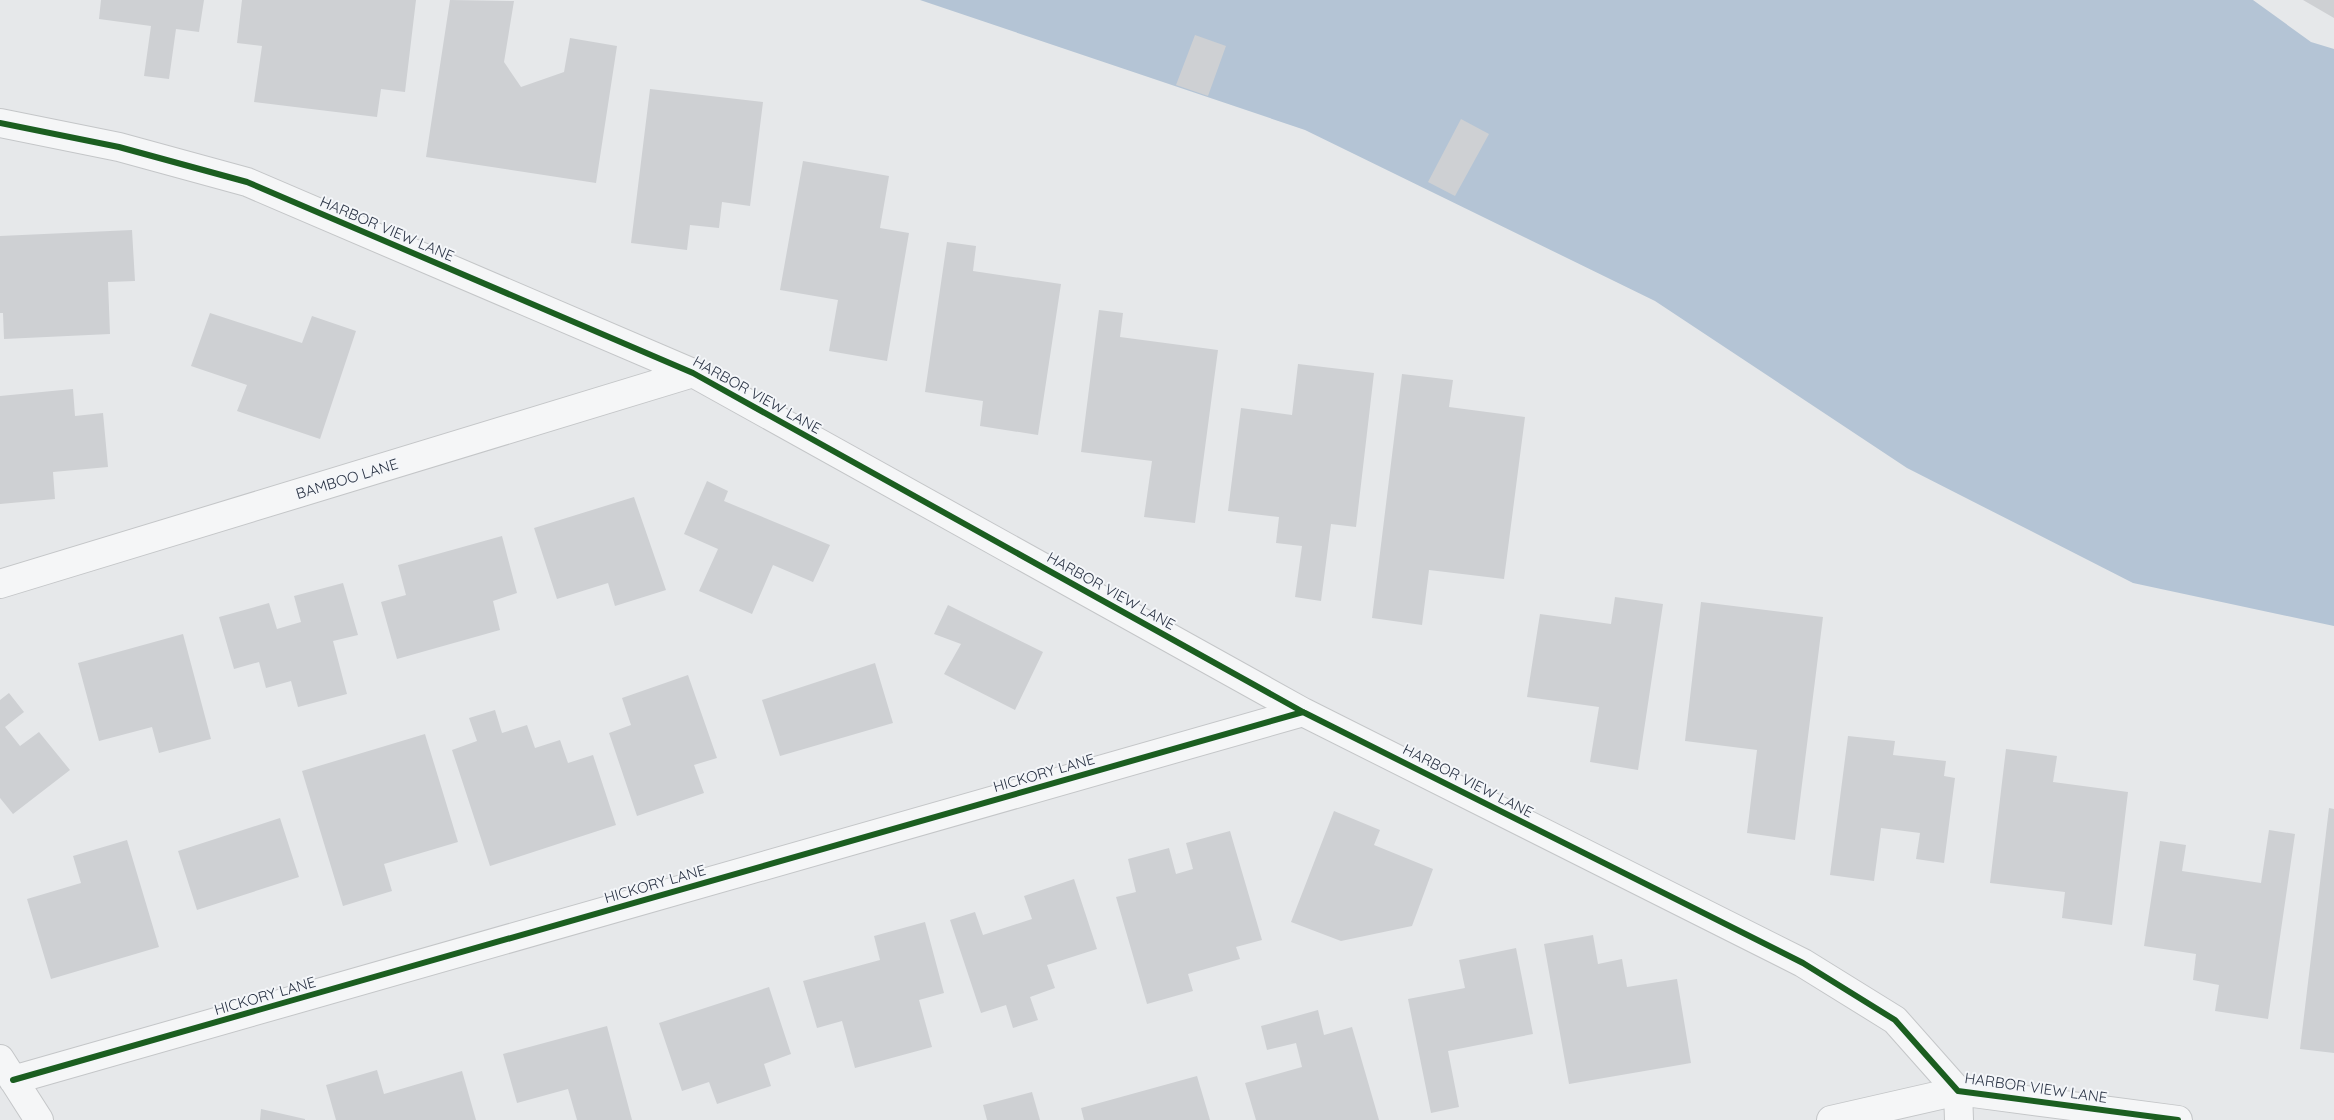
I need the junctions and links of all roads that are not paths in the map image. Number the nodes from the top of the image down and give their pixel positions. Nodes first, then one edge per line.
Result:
1 (0, 123) edge
2 (694, 373) junction
3 (0, 584) edge
4 (1303, 712) junction
5 (7, 1070) edge
6 (1958, 1092) junction
7 (39, 1120) edge
8 (1831, 1120) edge
9 (1959, 1120) edge
10 (2178, 1120) edge

1 - 2 street, HARBOR VIEW LANE
2 - 3 street, BAMBOO LANE
2 - 4 street, HARBOR VIEW LANE
4 - 5 street, HICKORY LANE
4 - 6 street, HARBOR VIEW LANE
5 - 7 street
6 - 8 street
6 - 9 street
6 - 10 street, HARBOR VIEW LANE

